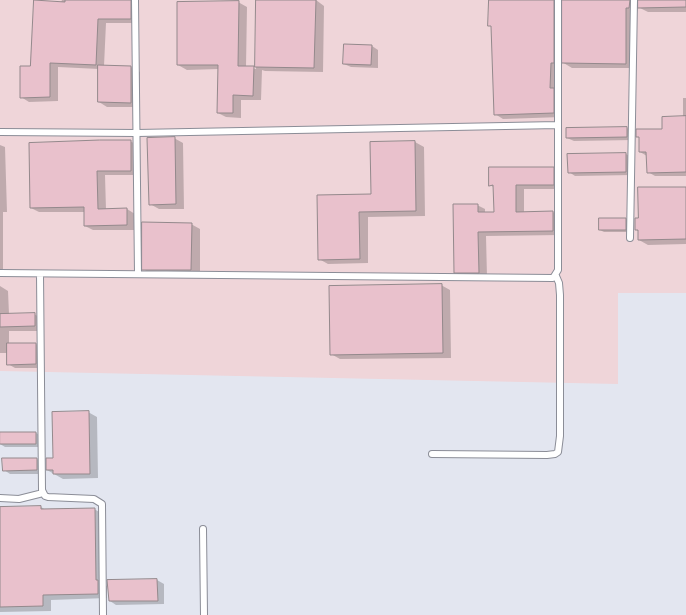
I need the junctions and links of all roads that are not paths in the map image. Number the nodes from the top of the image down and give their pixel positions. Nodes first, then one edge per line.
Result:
1 (135, 0) edge
2 (558, 0) edge
3 (634, 0) edge
4 (558, 125) junction
5 (0, 132) edge
6 (138, 133) junction
7 (630, 238) dead end
8 (0, 273) edge
9 (40, 274) junction
10 (138, 274) junction
11 (556, 276) junction
12 (432, 454) dead end
13 (43, 493) junction
14 (0, 498) edge
15 (203, 529) dead end
16 (103, 615) edge
17 (204, 615) edge

1 - 6 lane
2 - 4 lane
3 - 7 lane
4 - 6 lane
4 - 11 lane
5 - 6 lane
6 - 10 lane
8 - 9 lane
9 - 10 lane
9 - 13 lane
10 - 11 lane
11 - 12 lane
13 - 14 lane
13 - 16 lane
15 - 17 lane

